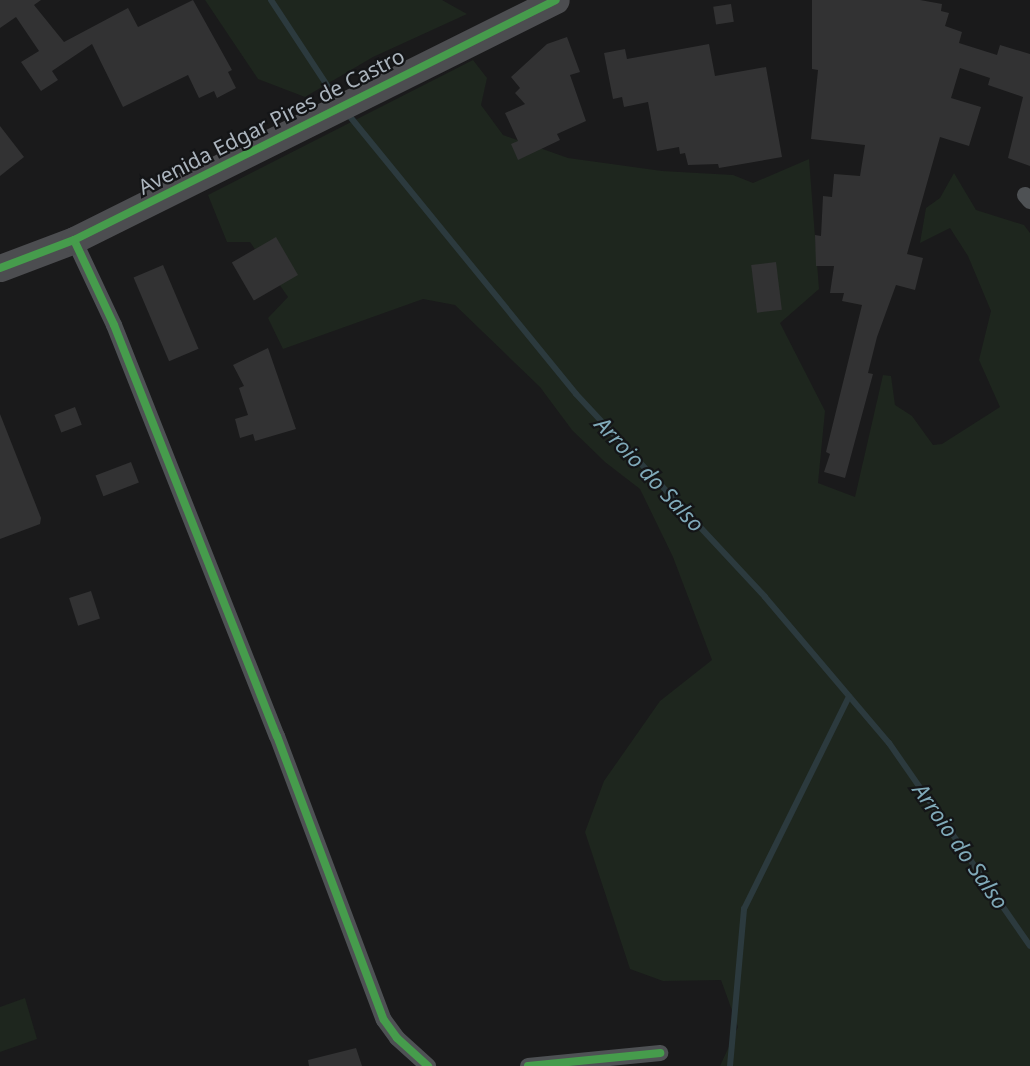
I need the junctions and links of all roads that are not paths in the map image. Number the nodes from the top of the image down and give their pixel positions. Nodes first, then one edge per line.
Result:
1 (556, 0) edge
2 (74, 240) junction
3 (0, 268) edge
4 (660, 1053) dead end
5 (428, 1066) edge
6 (528, 1066) edge

1 - 2 main road, Avenida Edgar Pires de Castro
2 - 3 main road, Avenida Edgar Pires de Castro
2 - 5 street
4 - 6 street

